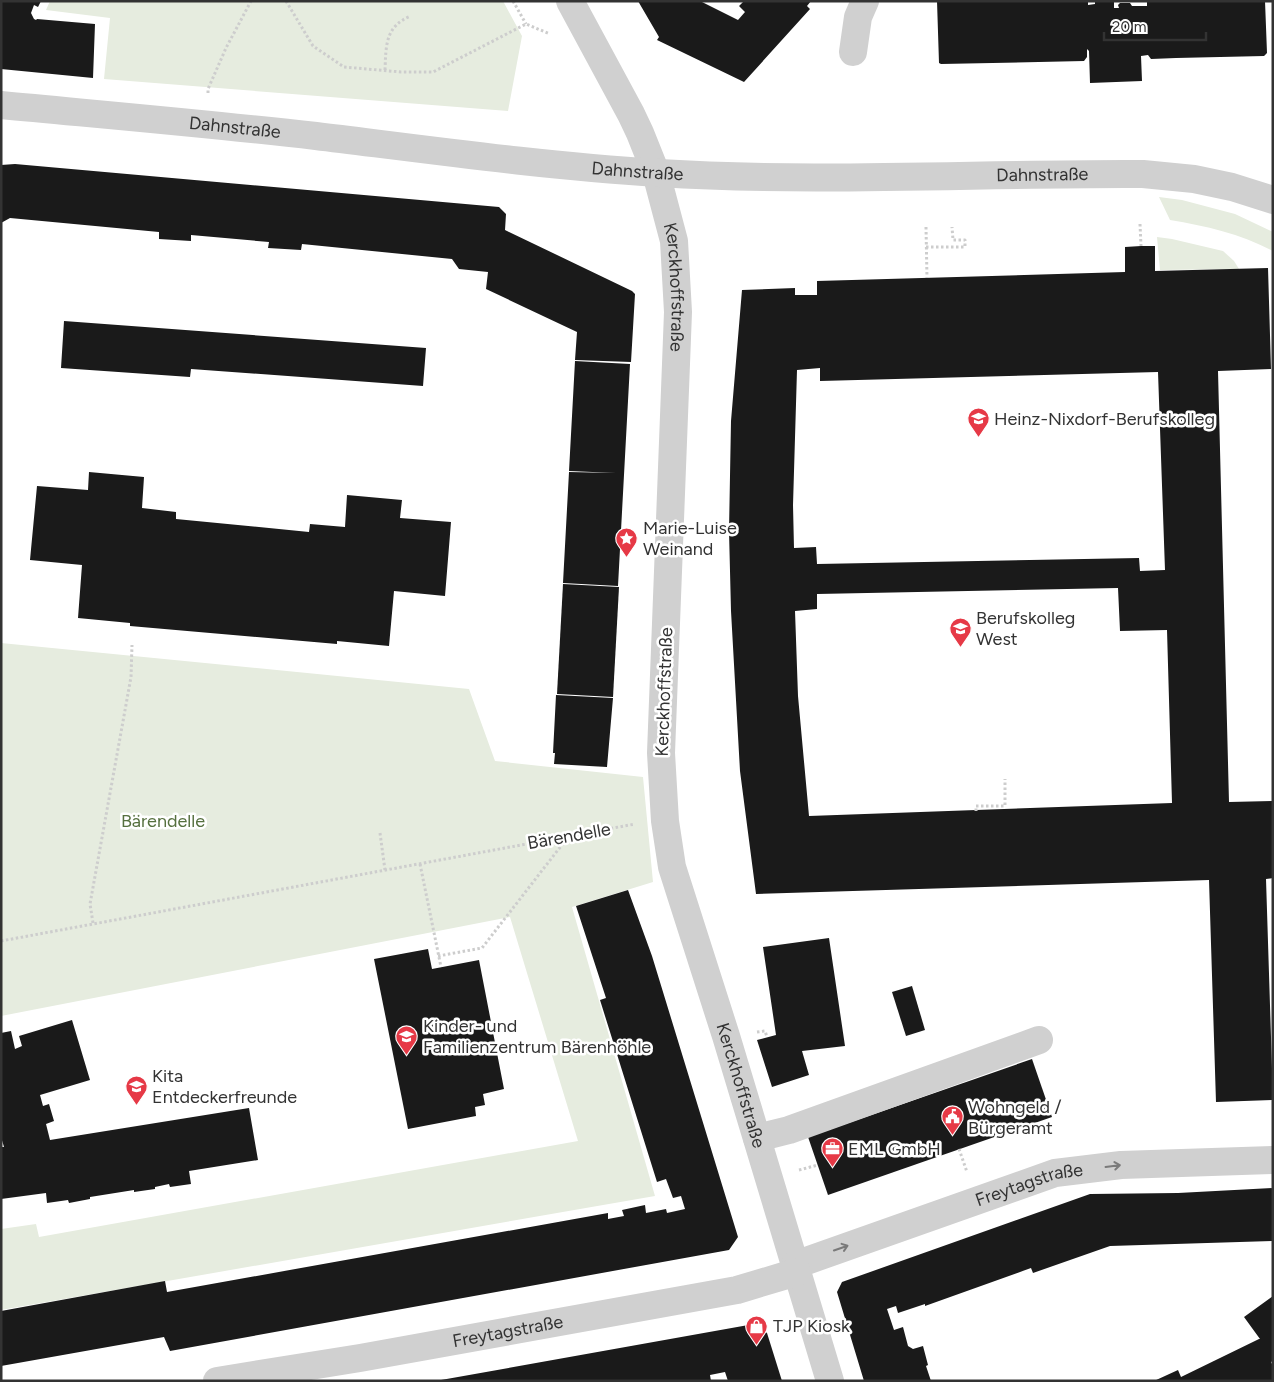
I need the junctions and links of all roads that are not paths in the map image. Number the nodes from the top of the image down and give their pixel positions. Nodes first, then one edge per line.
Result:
1 (570, 1) edge
2 (865, 1) edge
3 (853, 52) dead end
4 (1, 106) edge
5 (656, 173) junction
6 (1273, 200) edge
7 (1038, 1040) dead end
8 (756, 1138) junction
9 (1273, 1160) edge
10 (796, 1268) junction
11 (217, 1381) edge
12 (830, 1381) edge

1 - 5 street, Kerckhoffstraße
2 - 3 street
4 - 5 street, Dahnstraße
5 - 6 street, Dahnstraße
5 - 8 street, Kerckhoffstraße
7 - 8 street
8 - 10 street, Kerckhoffstraße
10 -> 9 street, Freytagstraße
10 - 11 street, Freytagstraße
10 - 12 street, Kerckhoffstraße

